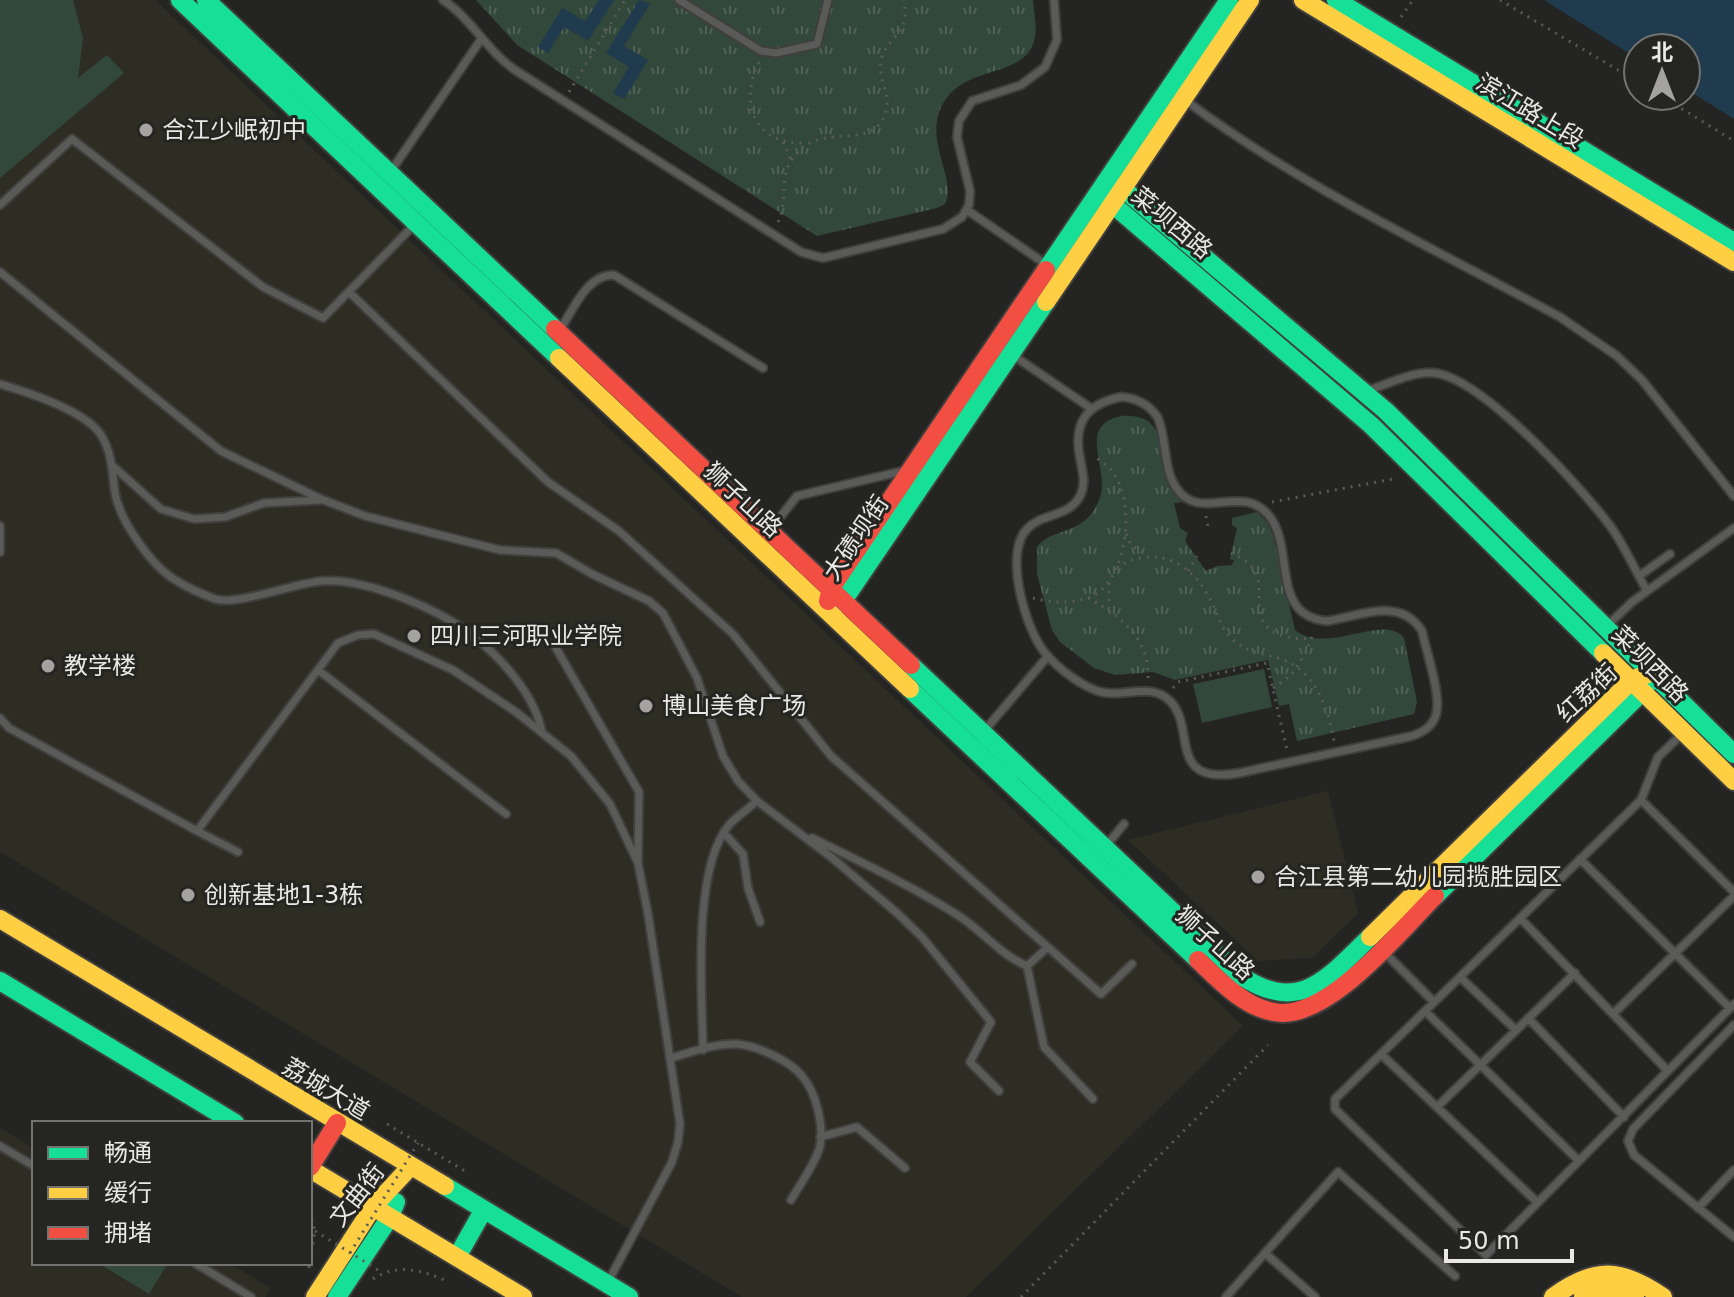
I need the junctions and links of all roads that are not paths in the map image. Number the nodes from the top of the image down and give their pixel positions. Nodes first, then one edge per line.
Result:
1 (180, 0) edge
2 (206, 0) edge
3 (443, 0) edge
4 (679, 0) edge
5 (828, 0) edge
6 (1054, 0) edge
7 (1229, 0) edge
8 (1250, 0) edge
9 (1303, 0) edge
10 (1336, 0) edge
11 (482, 38) junction
12 (1182, 98) junction
13 (390, 173) junction
14 (1112, 191) junction
15 (0, 205) edge
16 (967, 210) junction
17 (422, 216) junction
18 (1734, 242) edge
19 (1734, 262) edge
20 (1049, 266) junction
21 (0, 272) edge
22 (349, 292) junction
23 (554, 341) junction
24 (1003, 348) junction
25 (763, 368) dead end
26 (0, 384) edge
27 (1363, 391) junction
28 (1092, 409) junction
29 (114, 467) junction
30 (912, 468) junction
31 (1734, 496) edge
32 (321, 499) junction
33 (0, 526) edge
34 (1734, 528) edge
35 (769, 531) junction
36 (0, 552) edge
37 (1670, 554) dead end
38 (1639, 576) junction
39 (1647, 591) junction
40 (834, 600) junction
41 (1606, 626) junction
42 (1593, 640) junction
43 (556, 648) dead end
44 (1048, 656) junction
45 (318, 670) junction
46 (1654, 672) junction
47 (1638, 685) junction
48 (0, 718) edge
49 (1685, 731) junction
50 (542, 733) junction
51 (977, 740) junction
52 (1734, 754) edge
53 (1734, 781) edge
54 (1641, 800) junction
55 (757, 801) junction
56 (506, 814) dead end
57 (1124, 824) dead end
58 (796, 830) junction
59 (197, 831) junction
60 (724, 833) junction
61 (1105, 847) junction
62 (238, 852) dead end
63 (1580, 859) junction
64 (638, 863) junction
65 (1734, 894) edge
66 (1520, 918) junction
67 (0, 919) edge
68 (760, 922) dead end
69 (1375, 944) junction
70 (1047, 948) junction
71 (1676, 953) junction
72 (1132, 964) dead end
73 (1027, 966) junction
74 (1575, 973) junction
75 (1460, 977) junction
76 (0, 981) edge
77 (1434, 1002) junction
78 (1286, 1004) junction
79 (1732, 1006) edge
80 (1425, 1011) junction
81 (1614, 1013) junction
82 (1528, 1018) junction
83 (1734, 1025) edge
84 (1516, 1030) junction
85 (703, 1050) junction
86 (1381, 1054) junction
87 (671, 1058) junction
88 (1480, 1065) junction
89 (1667, 1070) junction
90 (999, 1091) dead end
91 (1093, 1099) dead end
92 (1437, 1107) junction
93 (1624, 1117) junction
94 (232, 1121) edge
95 (337, 1123) junction
96 (820, 1137) junction
97 (0, 1146) edge
98 (1579, 1161) junction
99 (32, 1165) edge
100 (312, 1165) edge
101 (410, 1167) junction
102 (905, 1168) dead end
103 (312, 1169) edge
104 (1734, 1170) edge
105 (791, 1200) dead end
106 (1537, 1202) junction
107 (373, 1207) junction
108 (1698, 1208) junction
109 (483, 1211) junction
110 (390, 1217) junction
111 (1734, 1237) edge
112 (1265, 1253) junction
113 (457, 1257) junction
114 (198, 1265) edge
115 (1455, 1276) dead end
116 (606, 1284) junction
117 (251, 1297) edge
118 (315, 1297) edge
119 (337, 1297) edge
120 (523, 1297) edge
121 (629, 1297) edge
122 (1226, 1297) edge
123 (1315, 1297) edge
124 (1553, 1297) edge
125 (1583, 1297) edge
126 (1635, 1297) edge
127 (1663, 1297) edge

1 - 17 street, 狮子山路
2 - 13 street, 狮子山路
3 - 11 lane
4 - 5 lane
6 - 16 lane
7 - 14 street, 大碛坝街
8 - 12 street, 大碛坝街
9 - 19 street, 滨江路上段
10 - 18 street, 滨江路上段
11 - 13 lane
11 - 16 lane
12 - 14 street, 大碛坝街
12 - 31 lane
13 - 17 street, 狮子山路
14 - 20 street, 大碛坝街
14 - 24 street, 大碛坝街
14 - 27 street, 菜坝西路
14 - 42 street, 菜坝西路
15 - 22 lane
16 - 20 lane
17 - 22 lane
17 - 23 street, 狮子山路
20 - 24 street, 大碛坝街
21 - 32 lane
22 - 70 lane
23 - 25 lane
23 - 35 street, 狮子山路
23 - 40 street, 狮子山路
24 - 28 lane
24 - 30 street, 大碛坝街
24 - 40 street, 大碛坝街
26 - 29 lane
27 - 38 lane
27 - 41 street, 菜坝西路
28 - 44 lane
28 - 44 lane
29 - 32 lane
29 - 50 lane
30 - 35 lane
30 - 40 street, 大碛坝街
32 - 55 lane
33 - 36 lane
34 - 39 lane
35 - 40 street, 狮子山路
37 - 38 lane
38 - 39 lane
39 - 41 lane
40 - 51 street, 狮子山路
41 - 42 lane
41 - 46 street, 菜坝西路
42 - 47 street, 菜坝西路
43 - 64 lane
44 - 51 lane
45 - 50 lane
45 - 56 lane
45 - 59 lane
46 - 47 street, 红荔街
46 - 52 street, 菜坝西路
47 - 49 street, 菜坝西路
47 - 69 street, 红荔街
48 - 59 lane
49 - 53 street, 菜坝西路
49 - 54 lane
50 - 64 lane
51 - 61 street, 狮子山路
51 - 78 street, 狮子山路
54 - 63 lane
54 - 65 lane
55 - 58 lane
55 - 60 lane
57 - 61 lane
58 - 73 lane
58 - 90 lane
59 - 62 lane
60 - 68 lane
60 - 85 lane
61 - 78 street, 狮子山路
63 - 66 lane
63 - 71 lane
64 - 87 lane
65 - 71 lane
66 - 74 lane
66 - 75 lane
67 - 95 street, 荔城大道
69 - 77 lane
69 - 78 street, 红荔街
70 - 72 lane
70 - 73 lane
71 - 79 lane
71 - 81 lane
73 - 91 lane
74 - 81 lane
74 - 82 lane
75 - 77 lane
75 - 84 lane
76 - 94 street
77 - 80 lane
79 - 89 lane
80 - 86 lane
80 - 88 lane
81 - 89 lane
82 - 84 lane
82 - 93 lane
83 - 108 lane
84 - 88 lane
85 - 87 lane
85 - 96 lane
86 - 92 lane
86 - 106 lane
87 - 116 lane
88 - 92 lane
88 - 98 lane
89 - 93 lane
92 - 106 lane
93 - 98 lane
95 - 100 street
95 - 101 street, 荔城大道
96 - 102 lane
96 - 105 lane
97 - 99 lane
98 - 106 lane
101 - 107 street, 文曲街
101 - 109 street, 荔城大道
101 - 110 street, 文曲街
103 - 107 street
104 - 108 lane
107 - 110 street
107 - 118 street, 文曲街
108 - 111 lane
109 - 113 street
109 - 116 street, 荔城大道
110 - 113 street
110 - 119 street, 文曲街
112 - 115 lane
112 - 122 lane
112 - 123 lane
113 - 120 street
114 - 117 lane
116 - 121 street, 荔城大道
124 - 127 street
125 - 126 street

